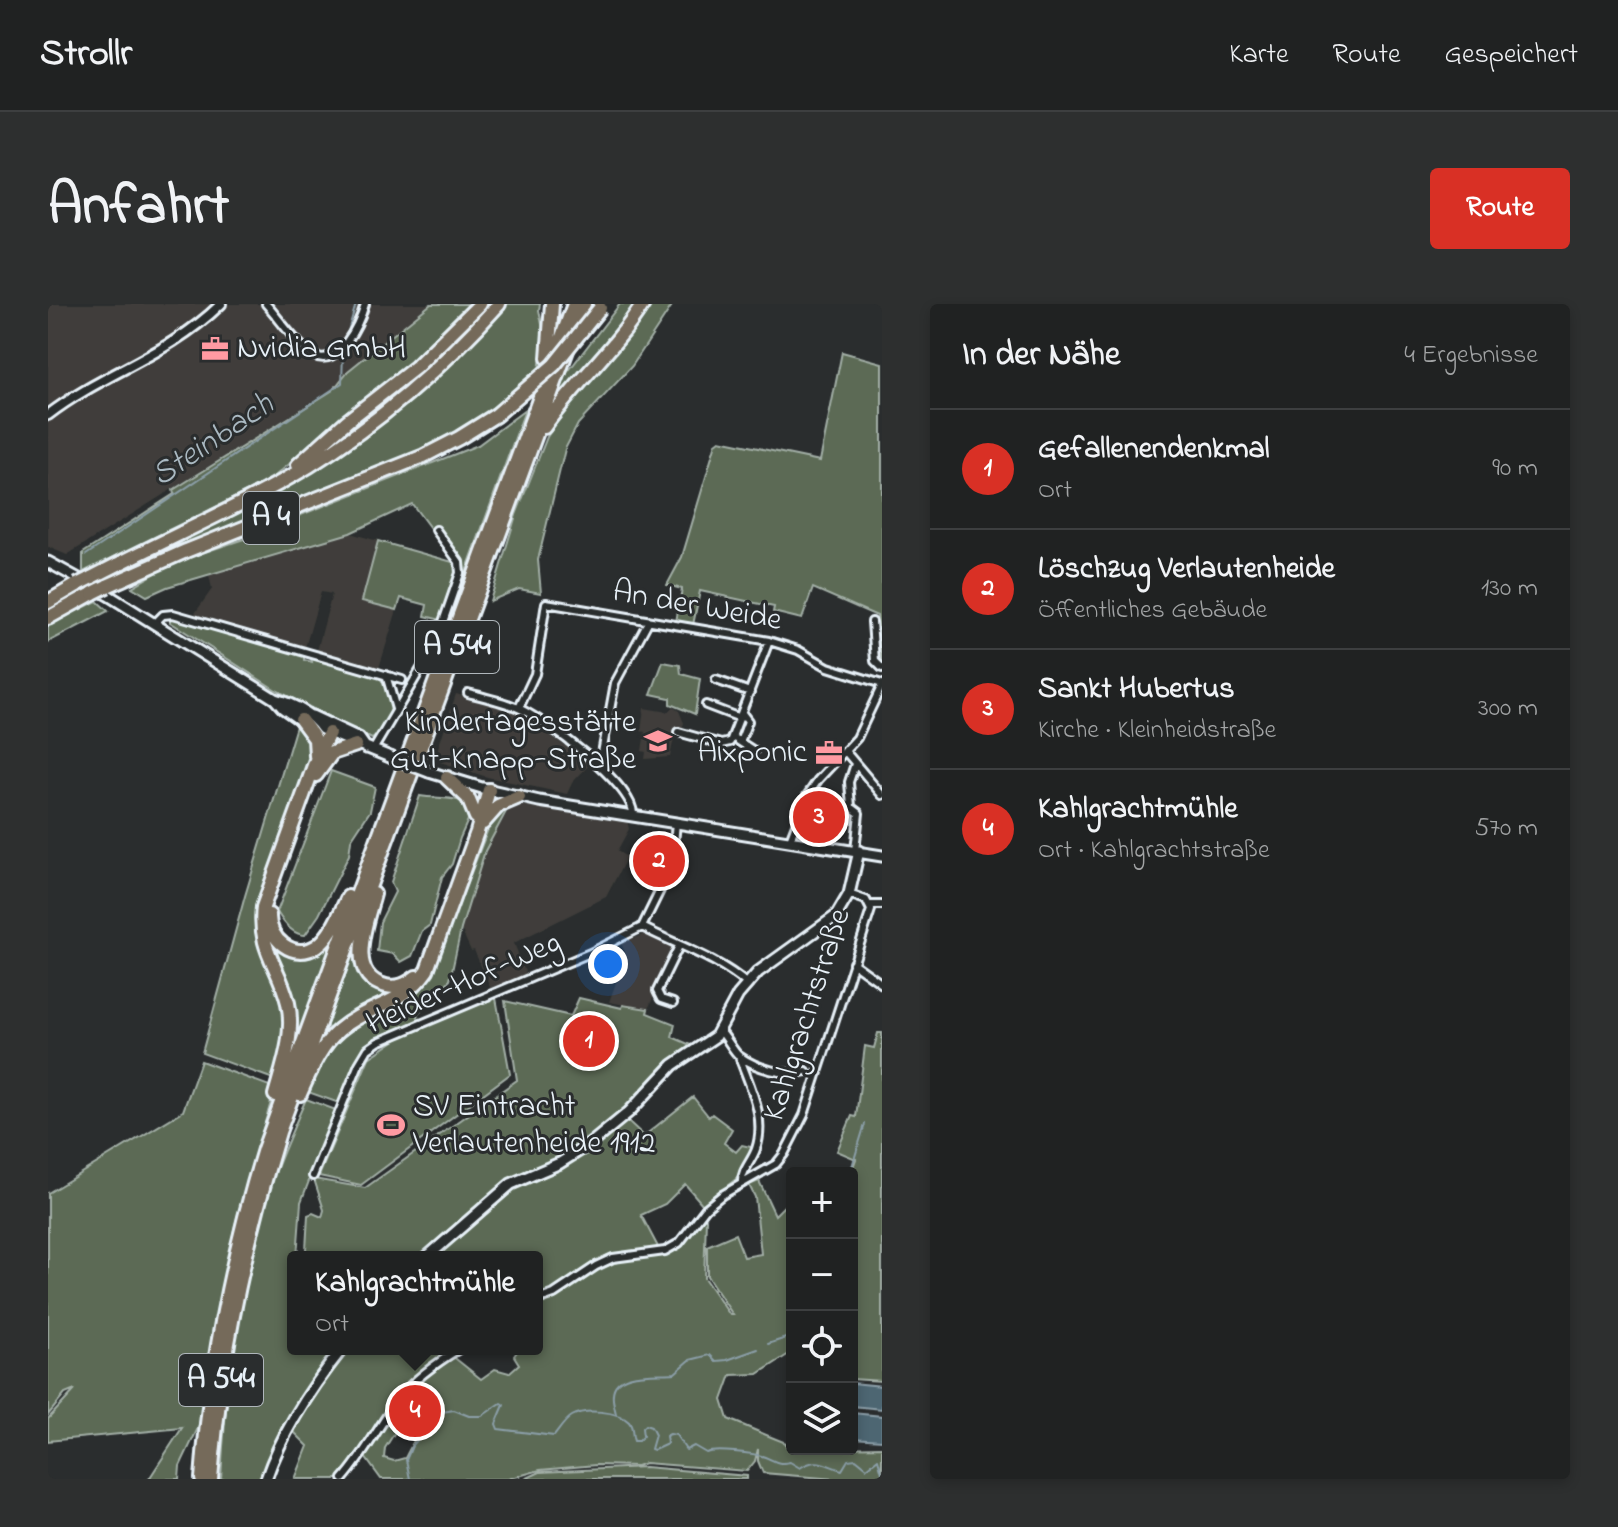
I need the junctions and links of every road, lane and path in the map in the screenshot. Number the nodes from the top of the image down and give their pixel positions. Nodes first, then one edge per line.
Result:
1 (221, 304) edge
2 (266, 304) edge
3 (365, 304) edge
4 (480, 304) edge
5 (499, 304) edge
6 (552, 304) edge
7 (574, 304) edge
8 (584, 304) edge
9 (643, 304) edge
10 (601, 306) edge
11 (544, 385) junction
12 (48, 415) edge
13 (533, 443) junction
14 (271, 487) junction
15 (436, 530) dead end
16 (48, 562) edge
17 (48, 602) edge
18 (48, 618) edge
19 (648, 622) junction
20 (872, 622) dead end
21 (154, 624) junction
22 (769, 641) junction
23 (882, 668) edge
24 (386, 675) junction
25 (402, 680) dead end
26 (716, 680) dead end
27 (882, 684) edge
28 (750, 692) junction
29 (468, 693) dead end
30 (706, 705) dead end
31 (519, 708) junction
32 (396, 709) junction
33 (741, 716) junction
34 (305, 718) junction
35 (328, 732) junction
36 (678, 732) dead end
37 (736, 740) junction
38 (365, 748) junction
39 (754, 751) dead end
40 (845, 751) junction
41 (316, 760) junction
42 (600, 764) junction
43 (855, 764) junction
44 (316, 775) junction
45 (447, 778) junction
46 (486, 789) junction
47 (882, 795) edge
48 (519, 797) junction
49 (633, 815) junction
50 (476, 817) junction
51 (676, 822) junction
52 (477, 832) junction
53 (790, 840) junction
54 (857, 851) junction
55 (381, 852) junction
56 (882, 856) edge
57 (365, 872) junction
58 (849, 894) junction
59 (870, 905) junction
60 (882, 905) edge
61 (642, 927) junction
62 (679, 946) junction
63 (853, 963) junction
64 (747, 984) junction
65 (882, 984) edge
66 (673, 1003) dead end
67 (720, 1031) junction
68 (739, 1056) junction
69 (806, 1071) dead end
70 (279, 1132) junction
71 (264, 1149) junction
72 (313, 1176) dead end
73 (742, 1183) junction
74 (434, 1251) edge
75 (543, 1298) edge
76 (338, 1355) edge
77 (449, 1355) edge
78 (202, 1479) edge
79 (211, 1479) edge
80 (266, 1479) edge
81 (343, 1479) edge

1 - 12 street
2 - 3 street
4 - 14 highway
5 - 14 highway, A 4
6 - 11 highway
7 - 11 highway, A 544
8 - 13 highway, A 544
9 - 13 highway
10 - 18 highway, A 4, bridge
11 - 57 highway, A 544
13 - 55 highway, A 544
14 - 17 highway, A 4, bridge
15 - 32 street
16 - 21 main road
19 - 22 street, An der Weide
19 - 31 street, An der Weide
19 - 42 street
20 - 23 street
21 - 24 street
21 - 34 main road
22 - 27 street, An der Weide
22 - 28 street
24 - 25 street
24 - 32 street
26 - 28 street
27 - 40 street
28 - 33 street
29 - 31 street
30 - 33 street
31 - 42 street
32 - 38 street
33 - 37 street
34 - 35 main road
34 - 38 main road
34 - 41 highway
35 - 38 main road
35 - 41 highway
35 - 44 highway
36 - 37 street
37 - 39 street
38 - 44 highway
38 - 45 main road, bridge
40 - 43 street
40 - 53 street
41 - 71 highway
42 - 49 street
43 - 47 street
43 - 54 street
44 - 57 highway
45 - 46 main road
45 - 50 highway
46 - 48 main road
46 - 50 highway
46 - 52 highway
48 - 49 main road
48 - 52 highway
49 - 51 main road
50 - 55 highway
51 - 53 main road
51 - 61 street
52 - 70 highway
53 - 54 main road
54 - 56 main road
54 - 58 main road
55 - 70 highway, A 544
57 - 71 highway, A 544
58 - 59 street, Kahlgrachtstraße
58 - 64 main road
59 - 60 street
59 - 63 street, Kahlgrachtstraße
61 - 62 street
61 - 72 street, Heider-Hof-Weg
62 - 64 street
62 - 66 street
63 - 65 street
63 - 73 street, Kahlgrachtstraße
64 - 67 main road
67 - 68 street
67 - 74 main road
68 - 69 street
68 - 73 street
70 - 79 highway, A 544
71 - 78 highway, A 544
73 - 75 street, Kahlgrachtstraße
76 - 80 main road
77 - 81 street

